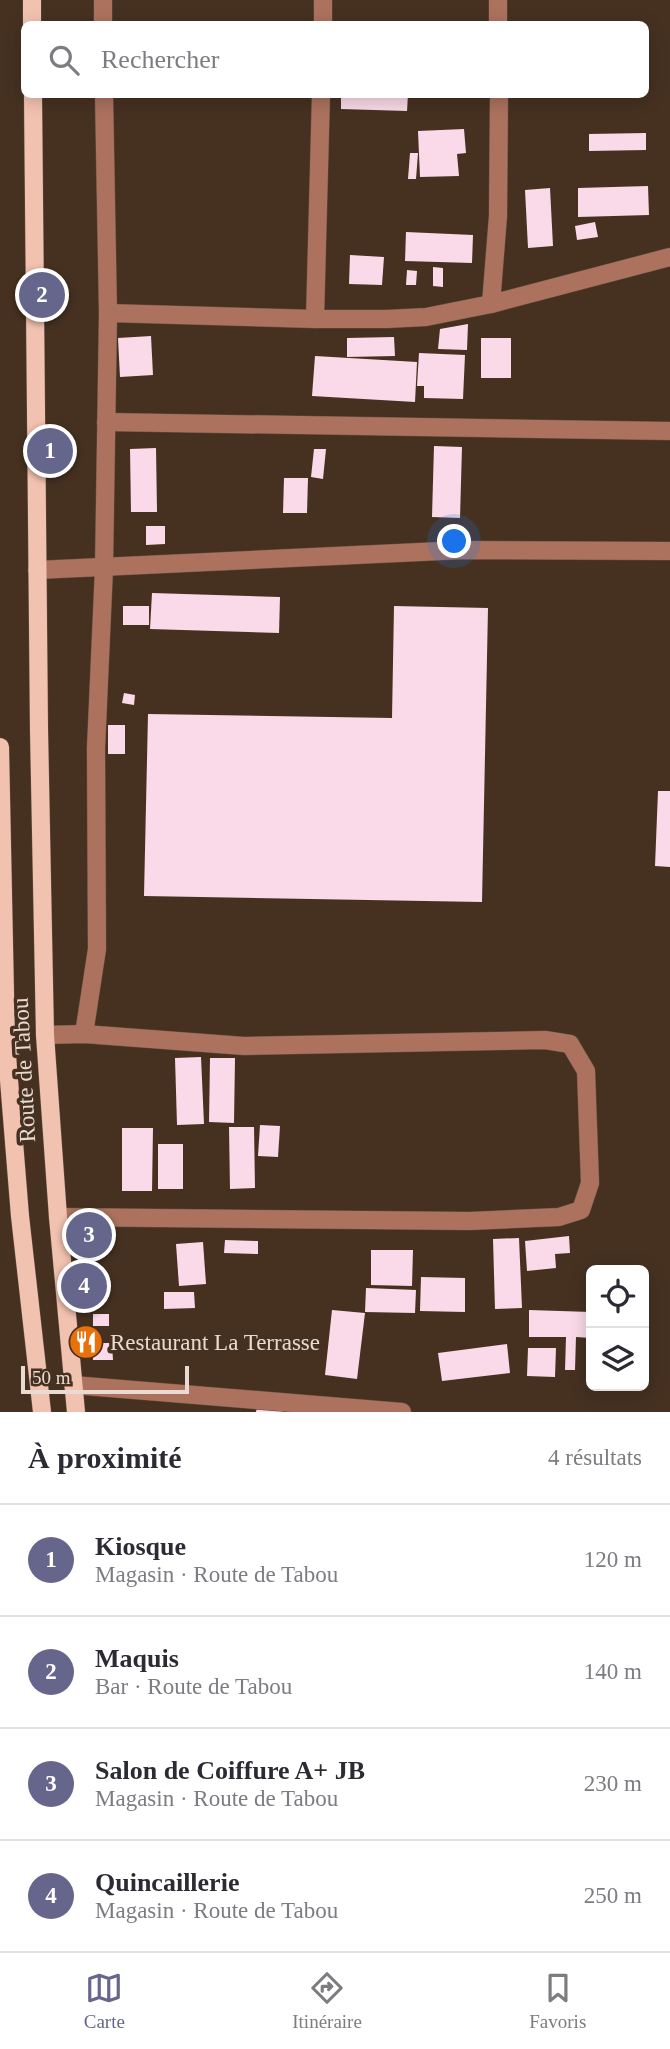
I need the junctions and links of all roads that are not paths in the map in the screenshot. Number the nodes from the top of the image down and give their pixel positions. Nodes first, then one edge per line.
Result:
1 (32, 0) edge
2 (103, 0) edge
3 (324, 0) edge
4 (498, 0) edge
5 (32, 21) edge
6 (103, 21) edge
7 (323, 21) edge
8 (498, 21) edge
9 (33, 98) edge
10 (104, 98) edge
11 (321, 98) edge
12 (499, 98) edge
13 (670, 257) edge
14 (491, 304) junction
15 (108, 313) junction
16 (316, 319) junction
17 (106, 422) junction
18 (670, 431) edge
19 (670, 551) edge
20 (104, 568) junction
21 (37, 570) junction
22 (0, 747) edge
23 (84, 1034) junction
24 (45, 1035) junction
25 (58, 1217) junction
26 (73, 1385) junction
27 (41, 1412) edge
28 (76, 1412) edge
29 (402, 1412) edge

1 - 5 main road
2 - 6 street
3 - 7 street
4 - 8 street
9 - 21 main road, Route de Tabou
10 - 15 street
11 - 16 street
12 - 14 street
13 - 14 street
14 - 16 street
15 - 16 street
15 - 17 street
17 - 18 street
17 - 20 street
19 - 20 street
20 - 21 street
20 - 23 street
21 - 24 main road, Route de Tabou
22 - 27 main road, Route de Tabou
23 - 24 street
23 - 25 street
24 - 25 main road, Route de Tabou
25 - 26 main road, Route de Tabou
26 - 28 main road, Route de Tabou
26 - 29 street

